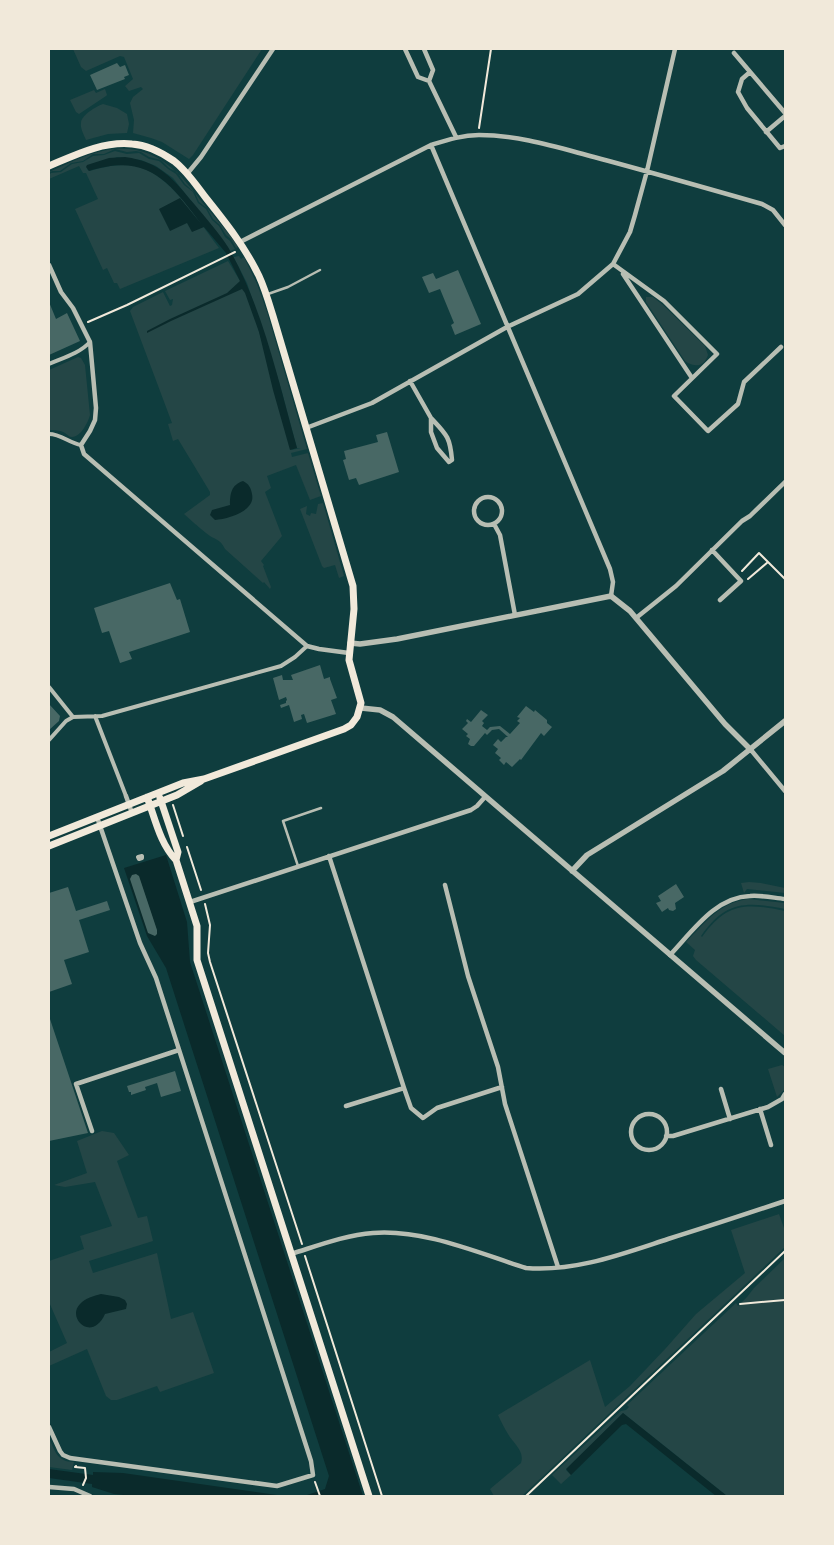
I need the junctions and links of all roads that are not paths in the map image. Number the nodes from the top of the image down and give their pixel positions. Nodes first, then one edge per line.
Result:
1 (273, 49) edge
2 (405, 49) edge
3 (424, 49) edge
4 (675, 49) edge
5 (734, 53) dead end
6 (750, 72) junction
7 (429, 81) junction
8 (785, 114) edge
9 (766, 132) junction
10 (456, 137) junction
11 (431, 145) junction
12 (785, 146) edge
13 (49, 166) edge
14 (647, 171) junction
15 (187, 174) junction
16 (785, 225) edge
17 (240, 242) junction
18 (614, 264) junction
19 (49, 265) edge
20 (320, 270) dead end
21 (621, 270) junction
22 (267, 295) junction
23 (507, 327) junction
24 (90, 342) junction
25 (781, 347) dead end
26 (49, 364) edge
27 (692, 378) junction
28 (410, 381) junction
29 (431, 418) junction
30 (306, 428) junction
31 (49, 434) edge
32 (81, 445) junction
33 (785, 482) edge
34 (494, 524) junction
35 (712, 550) junction
36 (611, 596) junction
37 (720, 600) dead end
38 (515, 615) junction
39 (636, 618) junction
40 (350, 643) junction
41 (307, 646) junction
42 (349, 652) junction
43 (49, 687) edge
44 (360, 708) junction
45 (95, 716) junction
46 (73, 717) junction
47 (785, 721) edge
48 (49, 740) edge
49 (751, 750) junction
50 (204, 780) junction
51 (785, 791) edge
52 (158, 793) junction
53 (126, 796) joint
54 (147, 797) junction
55 (485, 797) junction
56 (161, 801) junction
57 (129, 805) junction
58 (151, 806) junction
59 (321, 808) dead end
60 (132, 813) junction
61 (97, 817) junction
62 (101, 826) junction
63 (49, 836) edge
64 (49, 846) edge
65 (329, 856) junction
66 (176, 860) junction
67 (298, 866) junction
68 (572, 871) junction
69 (445, 885) dead end
70 (785, 899) edge
71 (190, 902) junction
72 (670, 955) junction
73 (179, 1050) junction
74 (785, 1053) edge
75 (404, 1088) junction
76 (502, 1088) junction
77 (720, 1089) dead end
78 (785, 1094) edge
79 (346, 1106) dead end
80 (760, 1110) junction
81 (730, 1119) junction
82 (92, 1131) dead end
83 (666, 1136) junction
84 (771, 1145) dead end
85 (785, 1201) edge
86 (291, 1254) junction
87 (558, 1267) junction
88 (49, 1427) edge
89 (49, 1487) edge
90 (90, 1496) edge
91 (369, 1496) edge

1 - 15 street
2 - 7 street
3 - 7 street
4 - 14 street
5 - 6 street
6 - 8 street
6 - 9 street
7 - 10 street
8 - 9 street
9 - 12 street
10 - 11 street
10 - 14 street
11 - 17 street
11 - 23 street
13 - 15 main road
14 - 16 street
14 - 18 street
15 - 17 main road
17 - 22 main road
18 - 21 street
18 - 23 street
19 - 24 street
20 - 22 lane
21 - 27 street
21 - 27 street
22 - 30 main road
23 - 28 street
23 - 36 street
24 - 26 street
24 - 32 street
25 - 27 street
28 - 29 street
28 - 30 street
29 - 29 street
30 - 40 main road
31 - 32 street
32 - 41 street
33 - 35 street
34 - 34 street
34 - 38 street
35 - 37 street
35 - 39 street
36 - 38 street
36 - 39 street
38 - 40 street
39 - 49 street
40 - 42 main road
41 - 42 street
41 - 45 street
42 - 44 main road
43 - 46 street
44 - 50 main road
44 - 55 street
45 - 46 street
45 - 53 street
46 - 48 street
47 - 49 street
49 - 51 street
49 - 68 street
50 - 52 main road
50 - 56 main road
52 - 54 main road
52 - 56 main road
53 - 57 street
54 - 57 main road
54 - 58 main road
55 - 65 street
55 - 68 street
56 - 58 main road
56 - 66 main road
57 - 60 street
57 - 61 main road
58 - 60 main road
58 - 66 main road
59 - 67 lane
60 - 62 main road
61 - 62 street
61 - 63 main road
62 - 64 main road
62 - 73 street
65 - 67 street
65 - 75 street
66 - 71 main road
67 - 71 street
68 - 72 street
69 - 76 street
70 - 72 street
71 - 86 main road
72 - 74 street
73 - 82 street
73 - 88 street
75 - 76 street
75 - 79 street
76 - 87 street
77 - 81 street
78 - 80 street
80 - 81 street
80 - 84 street
81 - 83 street
83 - 83 street
85 - 87 street
86 - 87 street
86 - 91 main road
89 - 90 street

